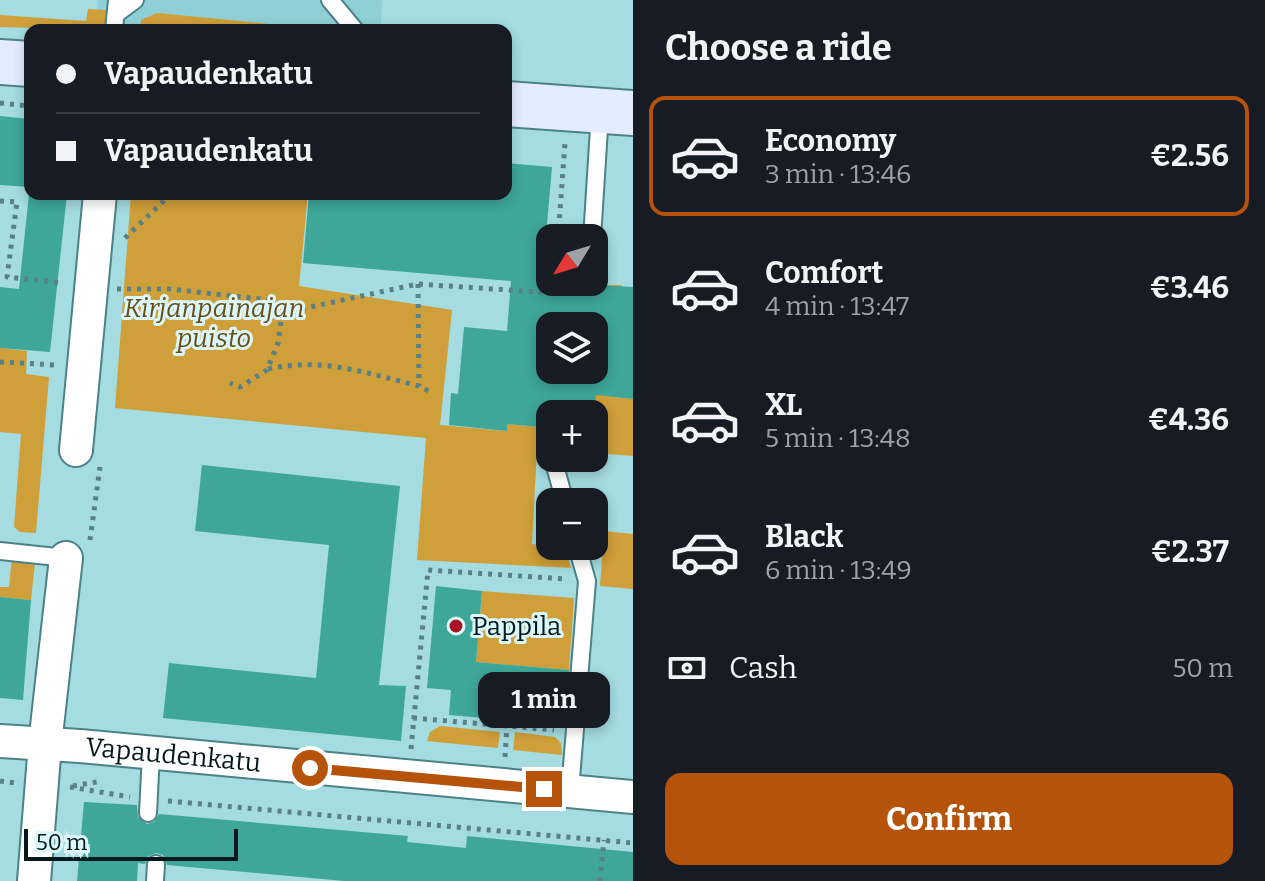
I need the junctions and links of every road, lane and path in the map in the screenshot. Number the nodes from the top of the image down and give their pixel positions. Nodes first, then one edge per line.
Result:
1 (135, 0) edge
2 (330, 0) edge
3 (116, 15) edge
4 (350, 24) edge
5 (0, 62) edge
6 (24, 64) edge
7 (0, 103) edge
8 (24, 105) edge
9 (512, 105) edge
10 (600, 119) edge
11 (99, 200) edge
12 (165, 200) edge
13 (0, 201) edge
14 (563, 224) edge
15 (593, 224) edge
16 (121, 242) dead end
17 (64, 283) dead end
18 (418, 284) junction
19 (116, 289) dead end
20 (536, 292) edge
21 (282, 313) junction
22 (0, 362) edge
23 (57, 365) dead end
24 (267, 370) junction
25 (230, 383) dead end
26 (419, 386) junction
27 (431, 392) dead end
28 (76, 450) dead end
29 (0, 551) edge
30 (66, 558) joint
31 (581, 560) edge
32 (587, 581) junction
33 (413, 718) junction
34 (507, 726) junction
35 (575, 732) junction
36 (0, 741) edge
37 (45, 744) junction
38 (411, 750) dead end
39 (151, 753) junction
40 (505, 758) dead end
41 (570, 791) junction
42 (55, 797) junction
43 (633, 797) edge
44 (148, 806) junction
45 (604, 840) junction
46 (633, 843) edge
47 (34, 881) edge
48 (600, 881) edge

1 - 3 lane
2 - 4 lane
5 - 6 main road
7 - 8 path
9 - 10 main road
10 - 14 path
10 - 15 lane
11 - 28 street
12 - 16 path
13 - 17 path
18 - 20 path
18 - 21 path
18 - 26 path
19 - 21 path
21 - 24 path
22 - 23 path
24 - 25 path
24 - 26 path
26 - 27 path
29 - 30 lane
30 - 37 street
31 - 32 lane
32 - 33 path
32 - 35 lane
33 - 34 path
33 - 38 path
34 - 35 path
34 - 40 path
35 - 41 lane
36 - 37 street, Vapaudenkatu
37 - 39 street, Vapaudenkatu
37 - 42 street
39 - 41 street, Vapaudenkatu
39 - 44 lane
41 - 43 street, Vapaudenkatu
42 - 44 path
42 - 47 street
44 - 45 path
45 - 46 path
45 - 48 path

